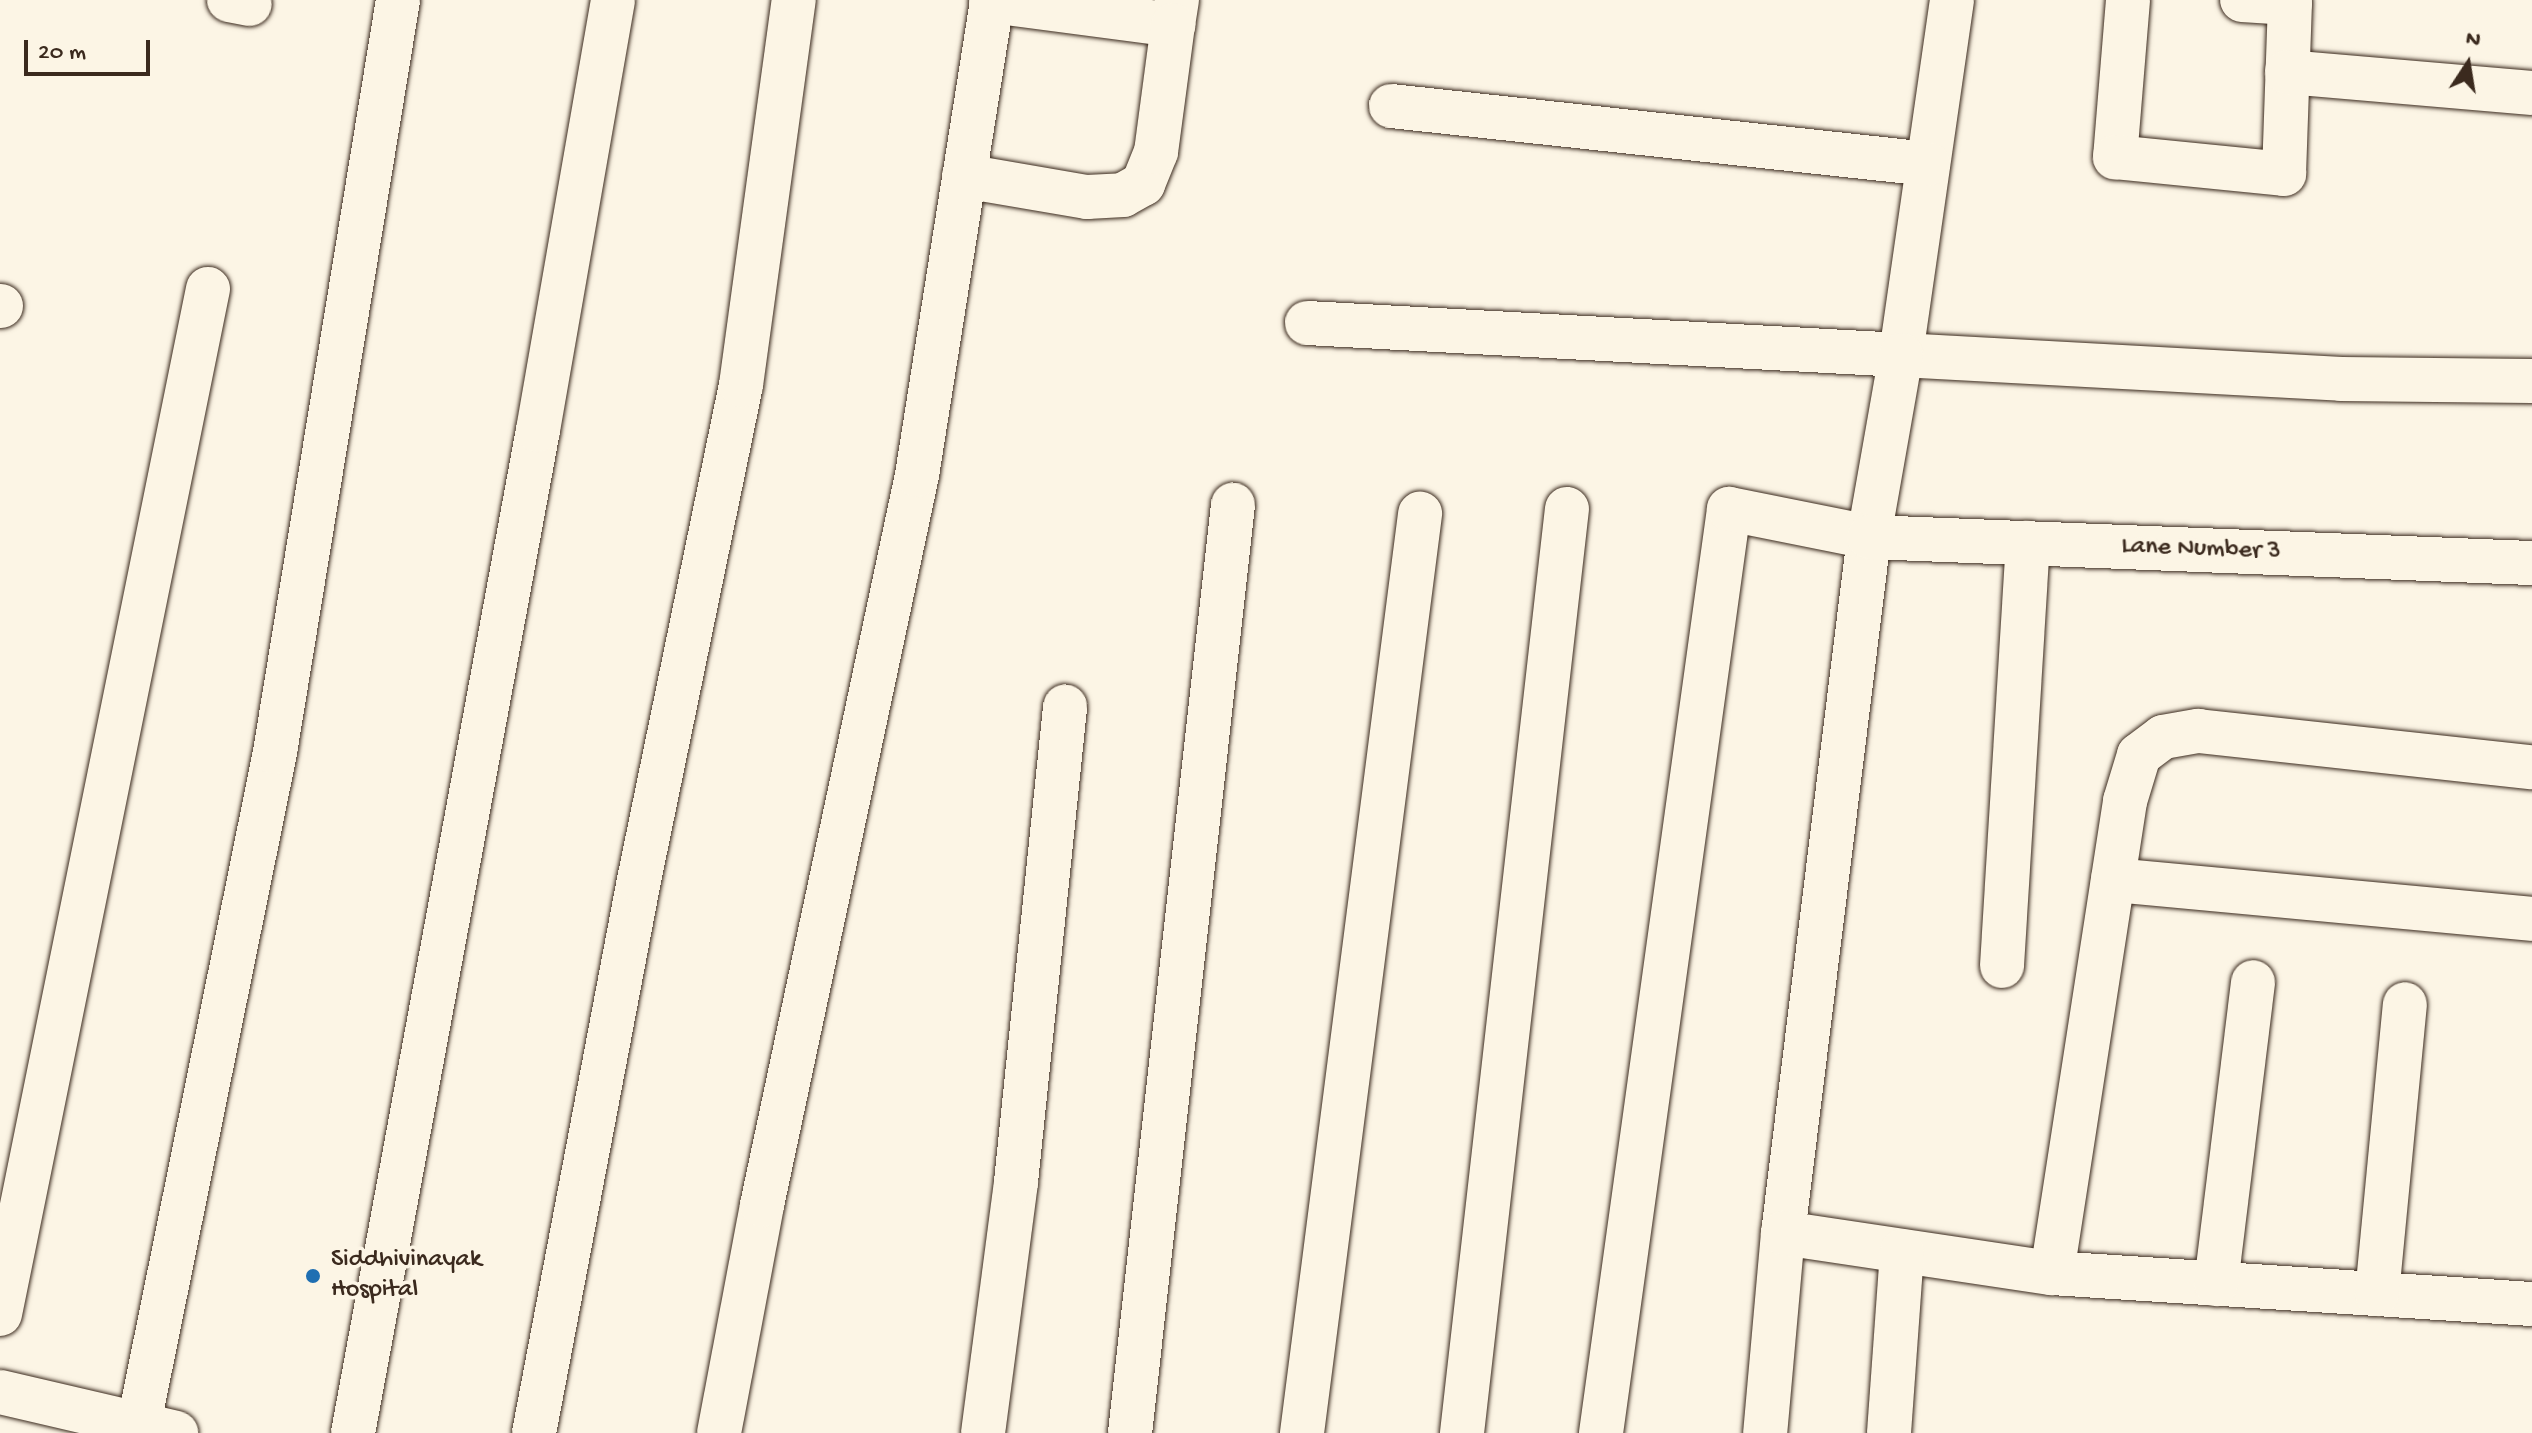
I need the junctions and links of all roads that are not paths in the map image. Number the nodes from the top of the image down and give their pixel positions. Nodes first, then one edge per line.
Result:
1 (398, 0) edge
2 (613, 0) edge
3 (794, 0) edge
4 (992, 0) edge
5 (1952, 0) edge
6 (2128, 0) edge
7 (2242, 0) edge
8 (1175, 12) edge
9 (2287, 72) junction
10 (2532, 93) edge
11 (1391, 106) dead end
12 (1928, 164) junction
13 (964, 176) junction
14 (208, 289) dead end
15 (1307, 323) dead end
16 (1901, 355) junction
17 (2532, 381) edge
18 (1233, 505) dead end
19 (1567, 509) dead end
20 (1420, 514) dead end
21 (1869, 537) junction
22 (2028, 543) junction
23 (2532, 563) edge
24 (1065, 707) dead end
25 (2532, 767) edge
26 (2113, 880) junction
27 (2532, 919) edge
28 (2002, 966) dead end
29 (2253, 982) dead end
30 (2405, 1004) dead end
31 (1783, 1233) junction
32 (1902, 1251) junction
33 (2052, 1273) junction
34 (2216, 1284) junction
35 (2377, 1294) junction
36 (2532, 1304) edge
37 (0, 1314) edge
38 (0, 1392) edge
39 (150, 1430) edge
40 (353, 1433) edge
41 (534, 1433) edge
42 (719, 1433) edge
43 (983, 1433) edge
44 (1130, 1433) edge
45 (1302, 1433) edge
46 (1462, 1433) edge
47 (1601, 1433) edge
48 (1765, 1433) edge
49 (1889, 1433) edge

1 - 39 street
2 - 40 street
3 - 41 street
4 - 8 street
4 - 13 street
5 - 12 street
6 - 9 street
7 - 9 street
8 - 13 street
9 - 10 street
11 - 12 street
12 - 16 street
13 - 42 street
14 - 37 street
15 - 16 street
16 - 17 street
16 - 21 street
18 - 44 street
19 - 46 street
20 - 45 street
21 - 22 street, Lane Number 3
21 - 31 street
21 - 47 street, Lane Number 3
22 - 23 street, Lane Number 3
22 - 28 street
24 - 43 street
25 - 26 street
26 - 27 street
26 - 33 street
29 - 34 street
30 - 35 street
31 - 32 street
31 - 48 street
32 - 33 street
32 - 49 street
33 - 34 street
34 - 35 street
35 - 36 street
38 - 39 street

